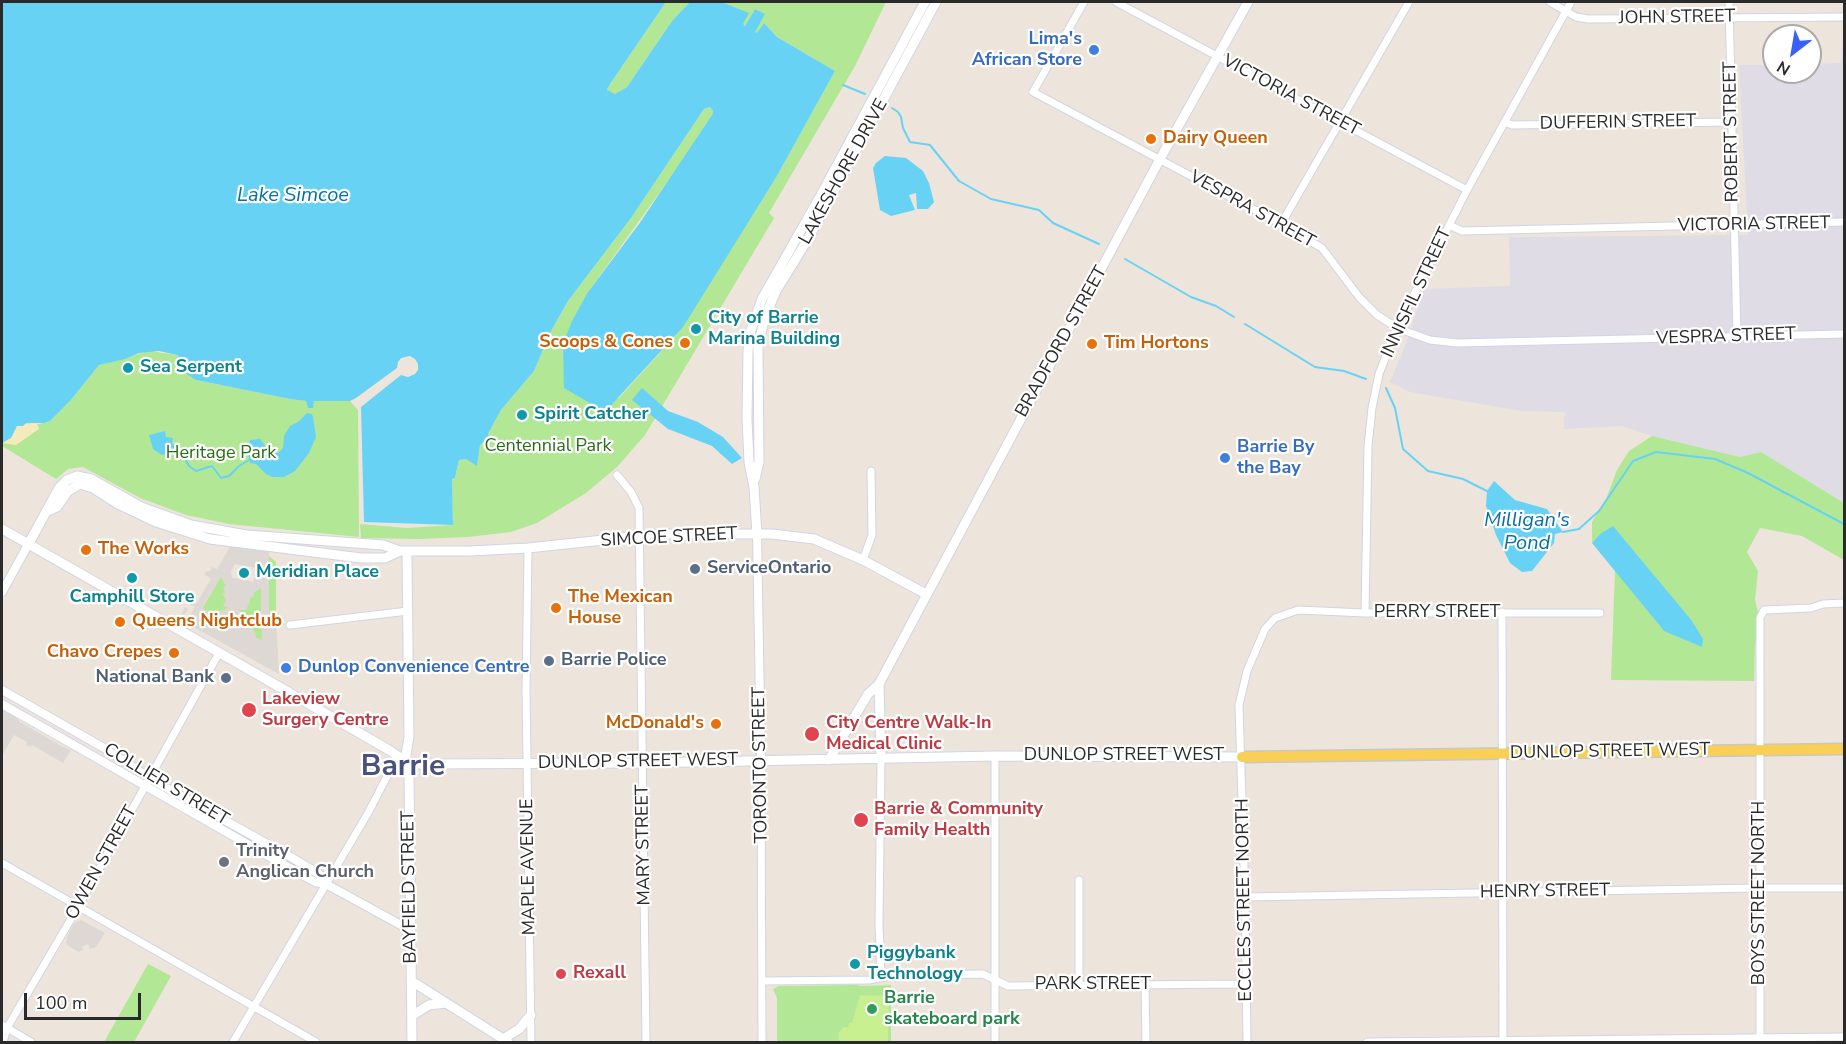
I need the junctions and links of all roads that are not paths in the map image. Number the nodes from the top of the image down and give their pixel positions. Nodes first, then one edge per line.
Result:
1 (925, 2) edge
2 (936, 2) edge
3 (1084, 2) edge
4 (1116, 2) edge
5 (1248, 2) edge
6 (1409, 2) edge
7 (1550, 2) edge
8 (1571, 2) edge
9 (1728, 2) edge
10 (1566, 11) junction
11 (1845, 17) edge
12 (1729, 18) junction
13 (1218, 57) junction
14 (1341, 122) junction
15 (1505, 122) junction
16 (1733, 122) junction
17 (1160, 159) junction
18 (1467, 190) junction
19 (1845, 222) edge
20 (1281, 224) junction
21 (1449, 225) junction
22 (1734, 225) junction
23 (1397, 328) junction
24 (1845, 334) edge
25 (1737, 335) junction
26 (753, 343) junction
27 (871, 471) dead end
28 (617, 475) dead end
29 (48, 511) junction
30 (2, 530) edge
31 (757, 534) junction
32 (639, 536) junction
33 (28, 544) junction
34 (528, 548) junction
35 (403, 551) junction
36 (863, 560) junction
37 (2, 592) edge
38 (926, 594) junction
39 (1845, 603) edge
40 (408, 611) junction
41 (1502, 612) junction
42 (1365, 613) junction
43 (1600, 613) dead end
44 (1275, 618) joint
45 (290, 626) dead end
46 (219, 652) junction
47 (879, 684) junction
48 (2, 690) edge
49 (2, 704) edge
50 (1760, 749) junction
51 (1845, 749) edge
52 (1502, 754) junction
53 (996, 756) junction
54 (1242, 757) junction
55 (881, 759) junction
56 (829, 760) junction
57 (405, 761) junction
58 (761, 761) junction
59 (527, 763) junction
60 (644, 764) junction
61 (146, 781) junction
62 (2, 863) edge
63 (1079, 880) dead end
64 (326, 884) junction
65 (1759, 888) junction
66 (1845, 888) edge
67 (1502, 893) junction
68 (1245, 897) junction
69 (78, 907) junction
70 (410, 930) junction
71 (881, 976) junction
72 (996, 980) junction
73 (762, 981) junction
74 (413, 982) junction
75 (1079, 984) junction
76 (1145, 984) junction
77 (1246, 984) junction
78 (446, 1003) junction
79 (254, 1008) junction
80 (531, 1015) junction
81 (412, 1016) junction
82 (4, 1027) edge
83 (1845, 1037) edge
84 (1760, 1038) junction
85 (506, 1041) edge
86 (1503, 1041) junction
87 (3, 1042) edge
88 (31, 1042) edge
89 (233, 1042) edge
90 (316, 1042) edge
91 (412, 1042) edge
92 (531, 1042) edge
93 (646, 1042) edge
94 (762, 1042) edge
95 (995, 1042) edge
96 (1146, 1042) edge
97 (1247, 1042) edge
98 (1367, 1042) edge
99 (1429, 1042) edge

1 - 26 main road
2 - 26 main road, LAKESHORE DRIVE
3 - 17 street, VESPRA STREET
4 - 13 street, VICTORIA STREET
5 - 13 main road, BRADFORD STREET
6 - 14 street
7 - 10 street, JOHN STREET
8 - 10 street, INNISFIL STREET
9 - 12 street, ROBERT STREET
10 - 12 street, JOHN STREET
10 - 15 street, INNISFIL STREET
11 - 12 street, JOHN STREET
12 - 16 street, ROBERT STREET
13 - 14 street, VICTORIA STREET
13 - 17 main road, BRADFORD STREET
14 - 18 street, VICTORIA STREET
14 - 20 street
15 - 16 street, DUFFERIN STREET
15 - 18 street, INNISFIL STREET
16 - 22 street, ROBERT STREET
17 - 20 street, VESPRA STREET
17 - 38 main road, BRADFORD STREET
18 - 21 street, INNISFIL STREET
19 - 22 street, VICTORIA STREET
20 - 23 street, VESPRA STREET
21 - 22 street, VICTORIA STREET
21 - 23 street, INNISFIL STREET
22 - 25 street, ROBERT STREET
23 - 25 street, VESPRA STREET
23 - 42 street, INNISFIL STREET
24 - 25 street, VESPRA STREET
26 - 31 main road, TORONTO STREET
27 - 36 street
28 - 32 street, MARY STREET
29 - 33 main road, SIMCOE STREET
29 - 35 main road, SIMCOE STREET
29 - 35 main road, SIMCOE STREET
30 - 33 main road
31 - 32 main road, SIMCOE STREET
31 - 36 main road, SIMCOE STREET
31 - 58 street, TORONTO STREET
32 - 34 main road, SIMCOE STREET
32 - 60 street, MARY STREET
33 - 37 street
33 - 46 main road
34 - 35 main road, SIMCOE STREET
34 - 59 street, MAPLE AVENUE
35 - 40 main road, BAYFIELD STREET
36 - 38 main road, SIMCOE STREET
38 - 47 main road, BRADFORD STREET
39 - 50 street, BOYS STREET NORTH
40 - 45 street
40 - 57 main road, BAYFIELD STREET
41 - 42 street, PERRY STREET
41 - 43 street, PERRY STREET
41 - 52 street
42 - 44 street, PERRY STREET
44 - 54 street, ECCLES STREET NORTH
46 - 57 main road
46 - 61 street, OWEN STREET
47 - 55 main road
47 - 56 main road, BRADFORD STREET
48 - 61 street, COLLIER STREET
49 - 61 street, COLLIER STREET
50 - 51 main road, DUNLOP STREET WEST
50 - 52 main road, DUNLOP STREET WEST
50 - 65 street, BOYS STREET NORTH
52 - 54 main road, DUNLOP STREET WEST
52 - 67 street
53 - 54 main road, DUNLOP STREET WEST
53 - 55 main road, DUNLOP STREET WEST
53 - 72 street
54 - 68 street, ECCLES STREET NORTH
55 - 56 main road, DUNLOP STREET WEST
55 - 71 street
56 - 58 main road, DUNLOP STREET WEST
57 - 59 main road, DUNLOP STREET WEST
57 - 64 street
57 - 70 main road, BAYFIELD STREET
58 - 60 main road, DUNLOP STREET WEST
58 - 73 street, TORONTO STREET
59 - 60 main road, DUNLOP STREET WEST
59 - 80 street, MAPLE AVENUE
60 - 93 street, MARY STREET
61 - 64 street, COLLIER STREET
61 - 69 street, OWEN STREET
62 - 69 street
63 - 75 street
64 - 70 street, COLLIER STREET
64 - 79 street
65 - 66 street, HENRY STREET
65 - 67 street, HENRY STREET
65 - 84 street, BOYS STREET NORTH
67 - 68 street, HENRY STREET
67 - 86 street
68 - 77 street, ECCLES STREET NORTH
69 - 79 street
69 - 82 street, OWEN STREET
70 - 74 main road, BAYFIELD STREET
71 - 72 street, PARK STREET
71 - 73 street, PARK STREET
72 - 75 street, PARK STREET
72 - 95 street
73 - 94 street, TORONTO STREET
74 - 78 main road
74 - 81 main road, BAYFIELD STREET
75 - 76 street, PARK STREET
76 - 77 street, PARK STREET
76 - 96 street
77 - 97 street, ECCLES STREET NORTH
78 - 81 main road
78 - 85 main road
79 - 89 street
79 - 90 street
80 - 85 main road
80 - 92 street, MAPLE AVENUE
81 - 91 main road, BAYFIELD STREET
82 - 87 street, OWEN STREET
82 - 88 street
83 - 84 street
84 - 86 street
86 - 99 street
98 - 99 street

